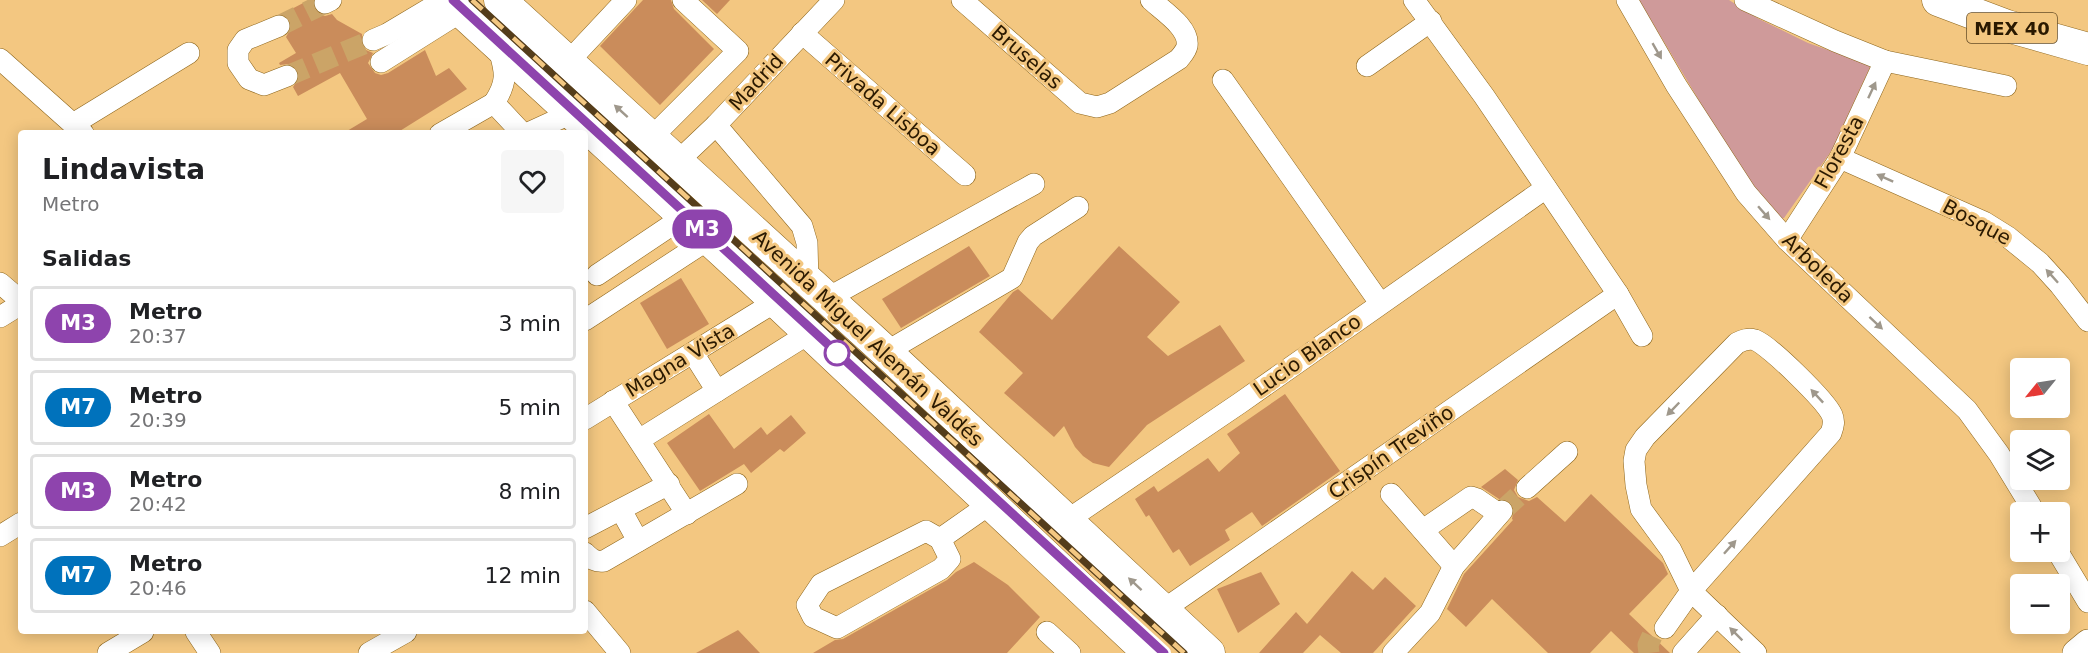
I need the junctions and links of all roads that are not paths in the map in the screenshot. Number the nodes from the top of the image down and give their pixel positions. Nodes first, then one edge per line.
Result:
1 (500, 0) edge
2 (626, 0) edge
3 (683, 0) edge
4 (834, 0) edge
5 (962, 0) edge
6 (1151, 0) edge
7 (1414, 0) edge
8 (1627, 0) edge
9 (1745, 0) edge
10 (1938, 0) edge
11 (451, 4) edge
12 (1431, 21) junction
13 (279, 26) tunnel mouth
14 (802, 33) junction
15 (373, 40) tunnel mouth
16 (498, 45) junction
17 (2088, 49) edge
18 (189, 53) dead end
19 (0, 59) edge
20 (1885, 61) junction
21 (381, 62) tunnel mouth
22 (568, 62) junction
23 (1367, 66) dead end
24 (287, 76) tunnel mouth
25 (1223, 80) dead end
26 (2006, 86) dead end
27 (494, 103) junction
28 (572, 113) junction
29 (717, 125) junction
30 (78, 129) edge
31 (447, 130) edge
32 (520, 130) edge
33 (533, 130) edge
34 (651, 138) junction
35 (1840, 158) junction
36 (677, 162) junction
37 (965, 176) dead end
38 (1034, 184) dead end
39 (1546, 188) junction
40 (1078, 207) dead end
41 (685, 216) junction
42 (709, 239) junction
43 (1787, 240) junction
44 (597, 275) dead end
45 (749, 276) junction
46 (0, 283) edge
47 (817, 291) junction
48 (1618, 294) junction
49 (18, 299) edge
50 (775, 302) junction
51 (1380, 303) junction
52 (18, 304) edge
53 (0, 317) edge
54 (588, 318) edge
55 (2088, 321) edge
56 (808, 334) junction
57 (1642, 336) dead end
58 (885, 352) junction
59 (693, 353) junction
60 (717, 391) junction
61 (614, 401) junction
62 (588, 417) edge
63 (639, 440) junction
64 (1567, 452) dead end
65 (669, 484) junction
66 (737, 484) dead end
67 (1527, 488) tunnel mouth
68 (1391, 494) dead end
69 (2029, 502) edge
70 (990, 504) junction
71 (621, 510) junction
72 (687, 514) junction
73 (1066, 521) junction
74 (18, 526) edge
75 (588, 526) edge
76 (1423, 530) junction
77 (0, 536) edge
78 (940, 539) junction
79 (638, 541) junction
80 (588, 557) edge
81 (2064, 562) edge
82 (1454, 566) junction
83 (1691, 591) junction
84 (2086, 597) edge
85 (1163, 610) junction
86 (588, 615) edge
87 (1717, 615) junction
88 (1047, 632) dead end
89 (139, 634) edge
90 (196, 634) edge
91 (402, 634) edge
92 (2088, 643) edge
93 (1687, 648) edge
94 (1137, 650) edge
95 (108, 653) edge
96 (210, 653) edge
97 (369, 653) edge
98 (620, 653) edge
99 (1070, 653) edge
100 (1209, 653) edge
101 (1393, 653) edge
102 (1756, 653) edge
103 (2076, 653) edge

1 - 22 highway, Avenida Miguel Alemán Valdés
2 - 22 street
3 - 34 street
4 - 14 street, Madrid
5 - 6 street, Bruselas
7 - 12 street
8 -> 43 street, Arboleda
9 - 20 street
10 - 17 highway, MEX 40
11 - 15 street
11 - 16 highway, Avenida Miguel Alemán Valdés
11 - 21 street
12 - 23 street
12 - 39 street
13 - 24 street
14 - 29 street, Madrid
14 - 37 street, Privada Lisboa
16 - 27 street
16 - 28 highway, Avenida Miguel Alemán Valdés
18 - 30 street
19 - 30 street
20 - 26 street
35 -> 20 street, Floresta
34 -> 22 highway, Avenida Miguel Alemán Valdés
25 - 51 street
27 - 31 street
27 - 32 street
28 - 33 street
28 - 36 highway
28 - 41 highway, Avenida Miguel Alemán Valdés
29 - 36 street, Madrid
29 - 47 street
34 - 36 highway, Avenida Miguel Alemán Valdés
35 - 43 street, Floresta
55 -> 35 street, Bosque
36 - 45 highway
36 - 47 highway, Avenida Miguel Alemán Valdés
38 - 47 street
39 - 48 street
39 - 51 street, Lucio Blanco
40 - 58 street
41 - 42 highway, Avenida Miguel Alemán Valdés
41 - 44 street
42 - 45 highway, Avenida Miguel Alemán Valdés
42 - 54 street
43 -> 69 street, Arboleda
45 - 50 highway, Avenida Miguel Alemán Valdés
46 - 49 street
47 - 58 highway, Avenida Miguel Alemán Valdés
48 - 57 street
48 - 85 street, Crispín Treviño
50 - 56 highway, Avenida Miguel Alemán Valdés
50 - 58 highway
50 - 59 street, Magna Vista
51 - 73 street, Lucio Blanco
52 - 53 street
56 - 60 street
56 - 70 highway, Avenida Miguel Alemán Valdés
58 - 73 highway, Avenida Miguel Alemán Valdés
59 - 60 street
59 - 61 street, Magna Vista
60 - 63 street
61 - 62 street, Magna Vista
61 - 63 street
63 - 65 street
64 - 67 street
65 - 71 street
65 - 72 street
66 - 72 street
68 - 76 street
70 - 78 street
70 - 94 highway, Avenida Miguel Alemán Valdés
71 - 75 street
71 - 79 street
72 - 79 street
85 -> 73 highway, Avenida Miguel Alemán Valdés
74 - 77 street
76 - 82 street
76 - 82 street
78 - 78 street
79 - 80 street
81 - 84 street
82 - 101 street
83 -> 83 street
83 - 87 street
83 - 93 street
85 - 100 highway, Avenida Miguel Alemán Valdés
86 - 98 street
87 - 93 street
102 -> 87 street
88 - 99 street
89 - 95 street
90 - 96 street
91 - 97 street
92 - 103 main road

